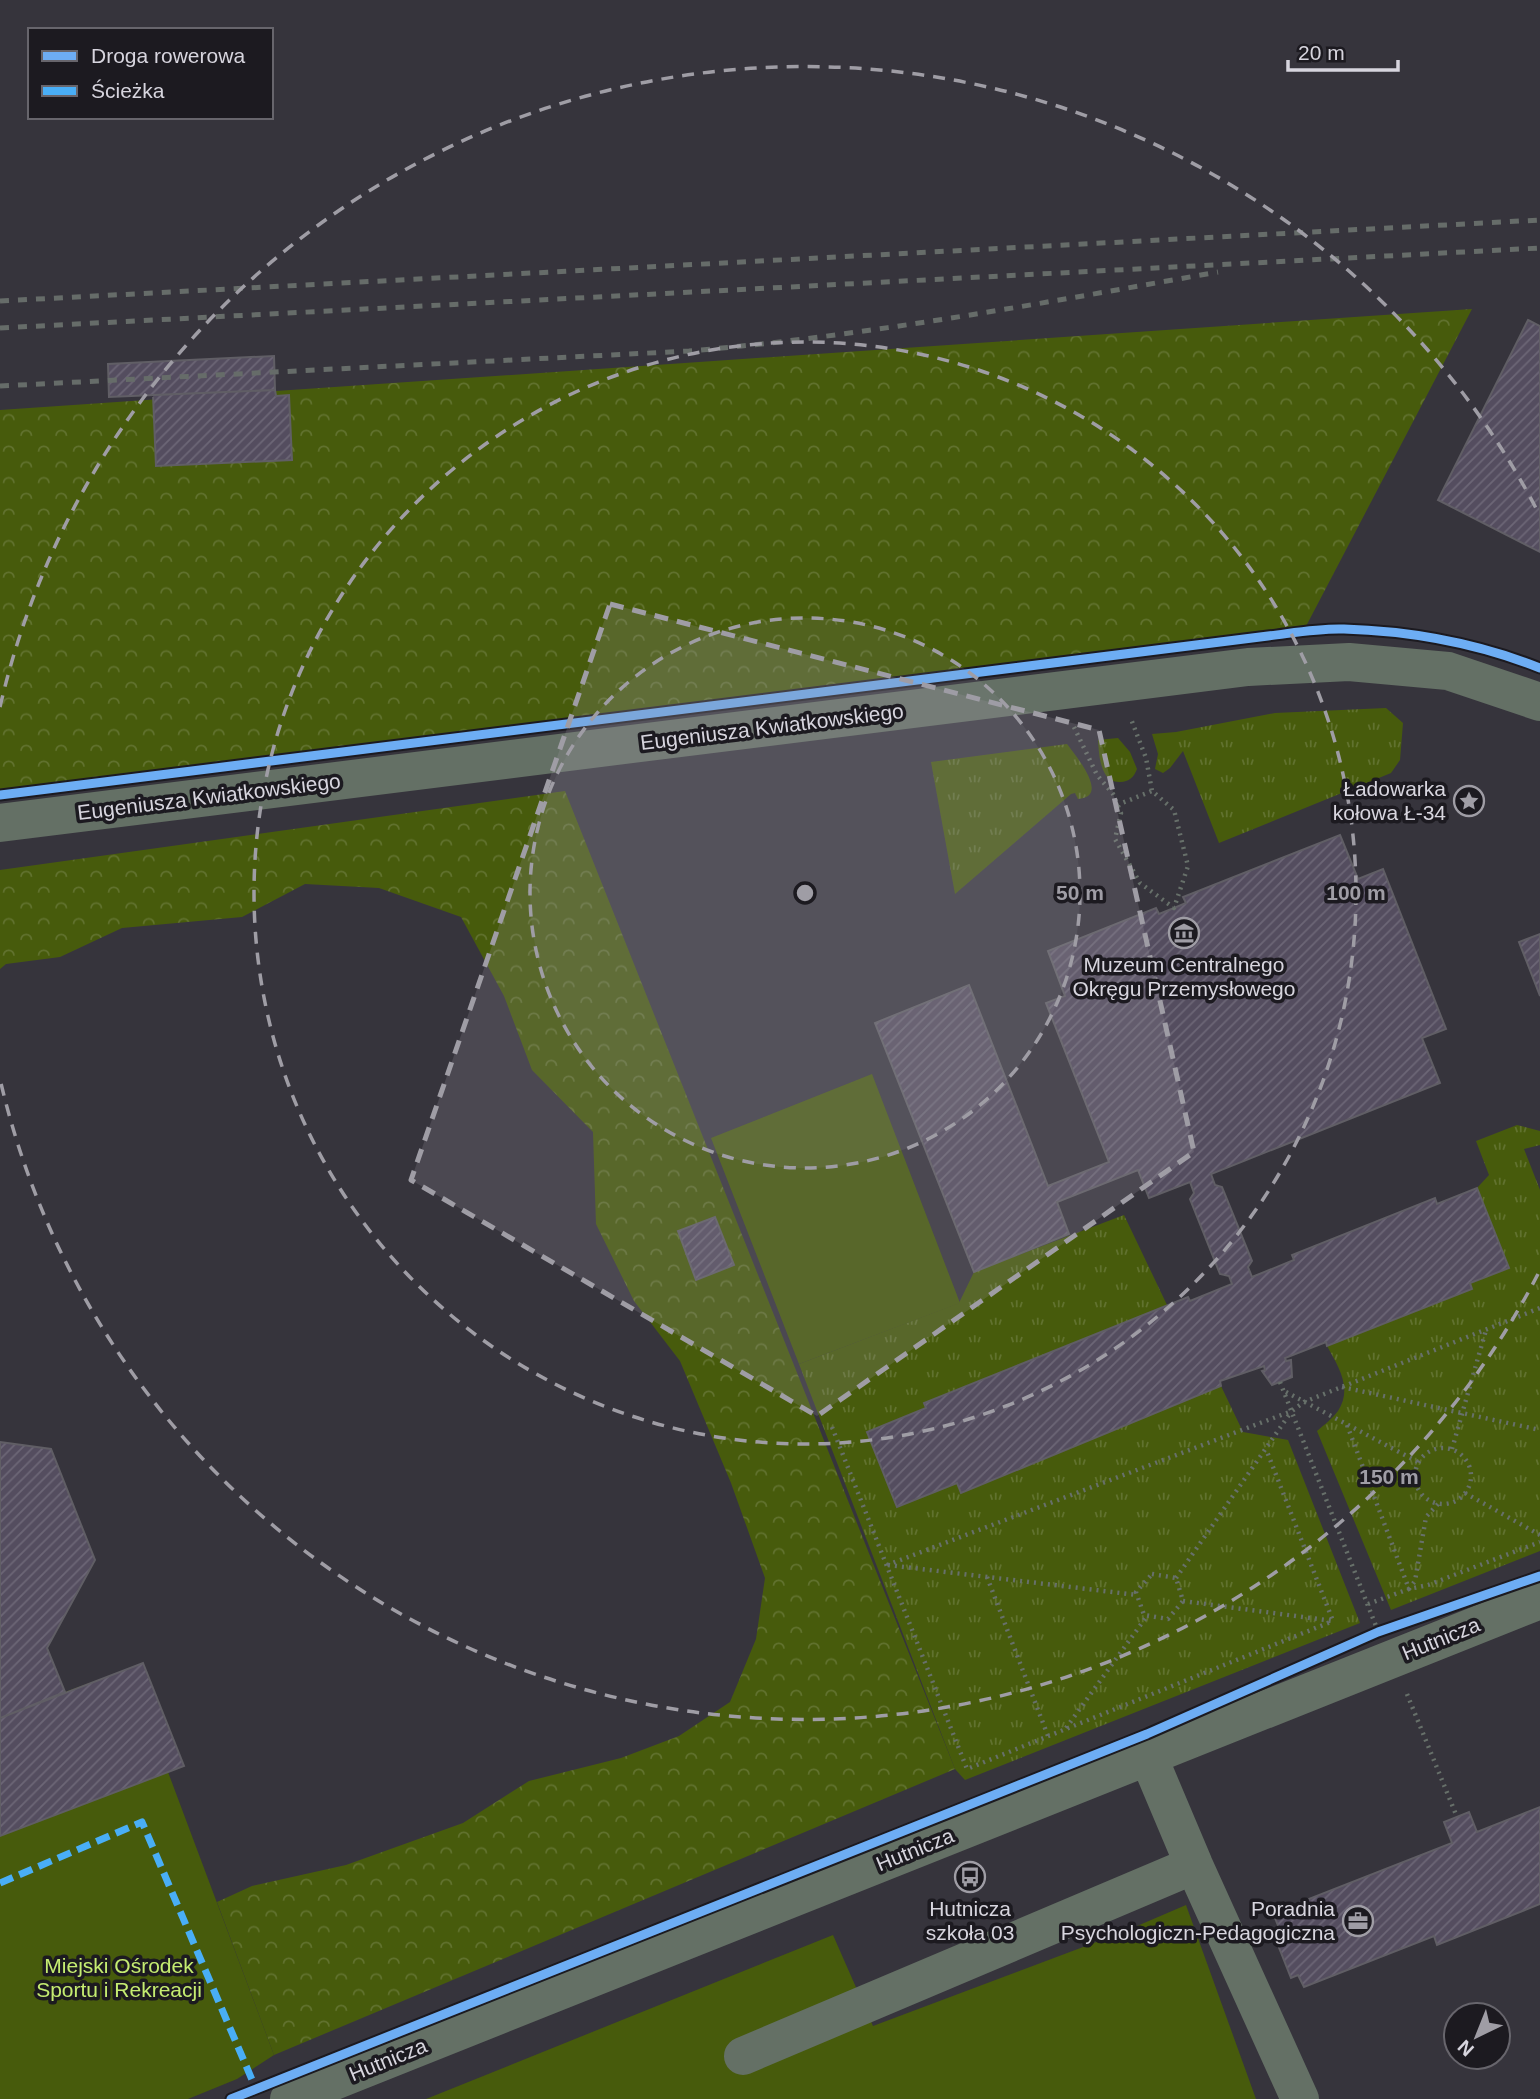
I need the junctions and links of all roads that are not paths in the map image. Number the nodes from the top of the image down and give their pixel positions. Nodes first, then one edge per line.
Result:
1 (1540, 702) edge
2 (0, 823) edge
3 (1540, 1600) edge
4 (1148, 1756) junction
5 (1194, 1866) junction
6 (743, 2056) dead end
7 (289, 2099) edge
8 (1300, 2099) edge

1 - 2 street, Eugeniusza Kwiatkowskiego
3 - 4 street, Hutnicza
4 - 5 street
4 - 7 street, Hutnicza
5 - 6 street
5 - 8 street

